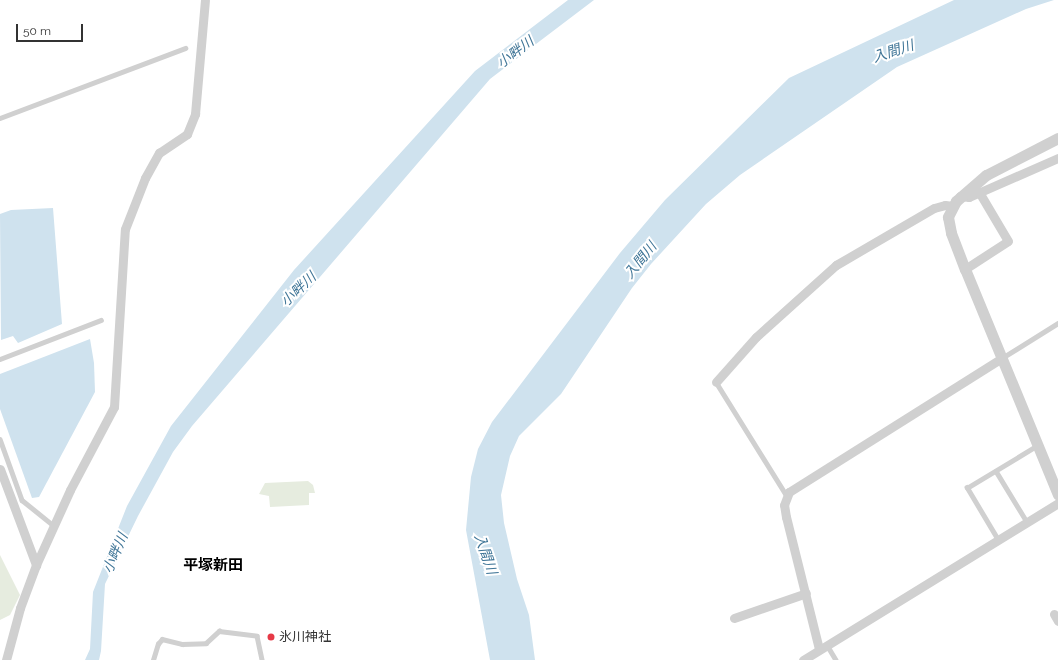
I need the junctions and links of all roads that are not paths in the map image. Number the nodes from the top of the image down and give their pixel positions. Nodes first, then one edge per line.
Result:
1 (205, 0) edge
2 (185, 48) dead end
3 (0, 118) edge
4 (1058, 138) edge
5 (1058, 158) edge
6 (979, 192) junction
7 (960, 196) junction
8 (953, 206) junction
9 (965, 269) junction
10 (101, 320) dead end
11 (1058, 324) edge
12 (1002, 358) junction
13 (0, 359) edge
14 (716, 382) joint
15 (0, 439) edge
16 (1038, 445) junction
17 (0, 469) edge
18 (996, 471) junction
19 (787, 496) junction
20 (1058, 496) edge
21 (1058, 503) edge
22 (1027, 522) junction
23 (53, 525) junction
24 (998, 540) junction
25 (36, 565) junction
26 (806, 593) junction
27 (734, 618) dead end
28 (823, 647) junction
29 (6, 660) edge
30 (153, 660) edge
31 (262, 660) edge
32 (803, 660) edge
33 (836, 660) edge

1 - 23 street
2 - 3 lane
4 - 7 street
5 - 6 street
6 - 7 street
6 - 9 street
7 - 8 street
8 - 9 street
8 - 14 street
9 - 12 street
10 - 13 lane
11 - 12 lane
12 - 16 street
12 - 19 street
14 - 19 lane
15 - 23 lane
16 - 18 lane
16 - 20 street
17 - 25 street
18 - 22 lane
18 - 24 lane
19 - 26 street
21 - 22 street
22 - 24 street
23 - 25 street
24 - 28 street
25 - 29 street
26 - 27 street
26 - 28 street
28 - 32 street
28 - 33 lane
30 - 31 lane

